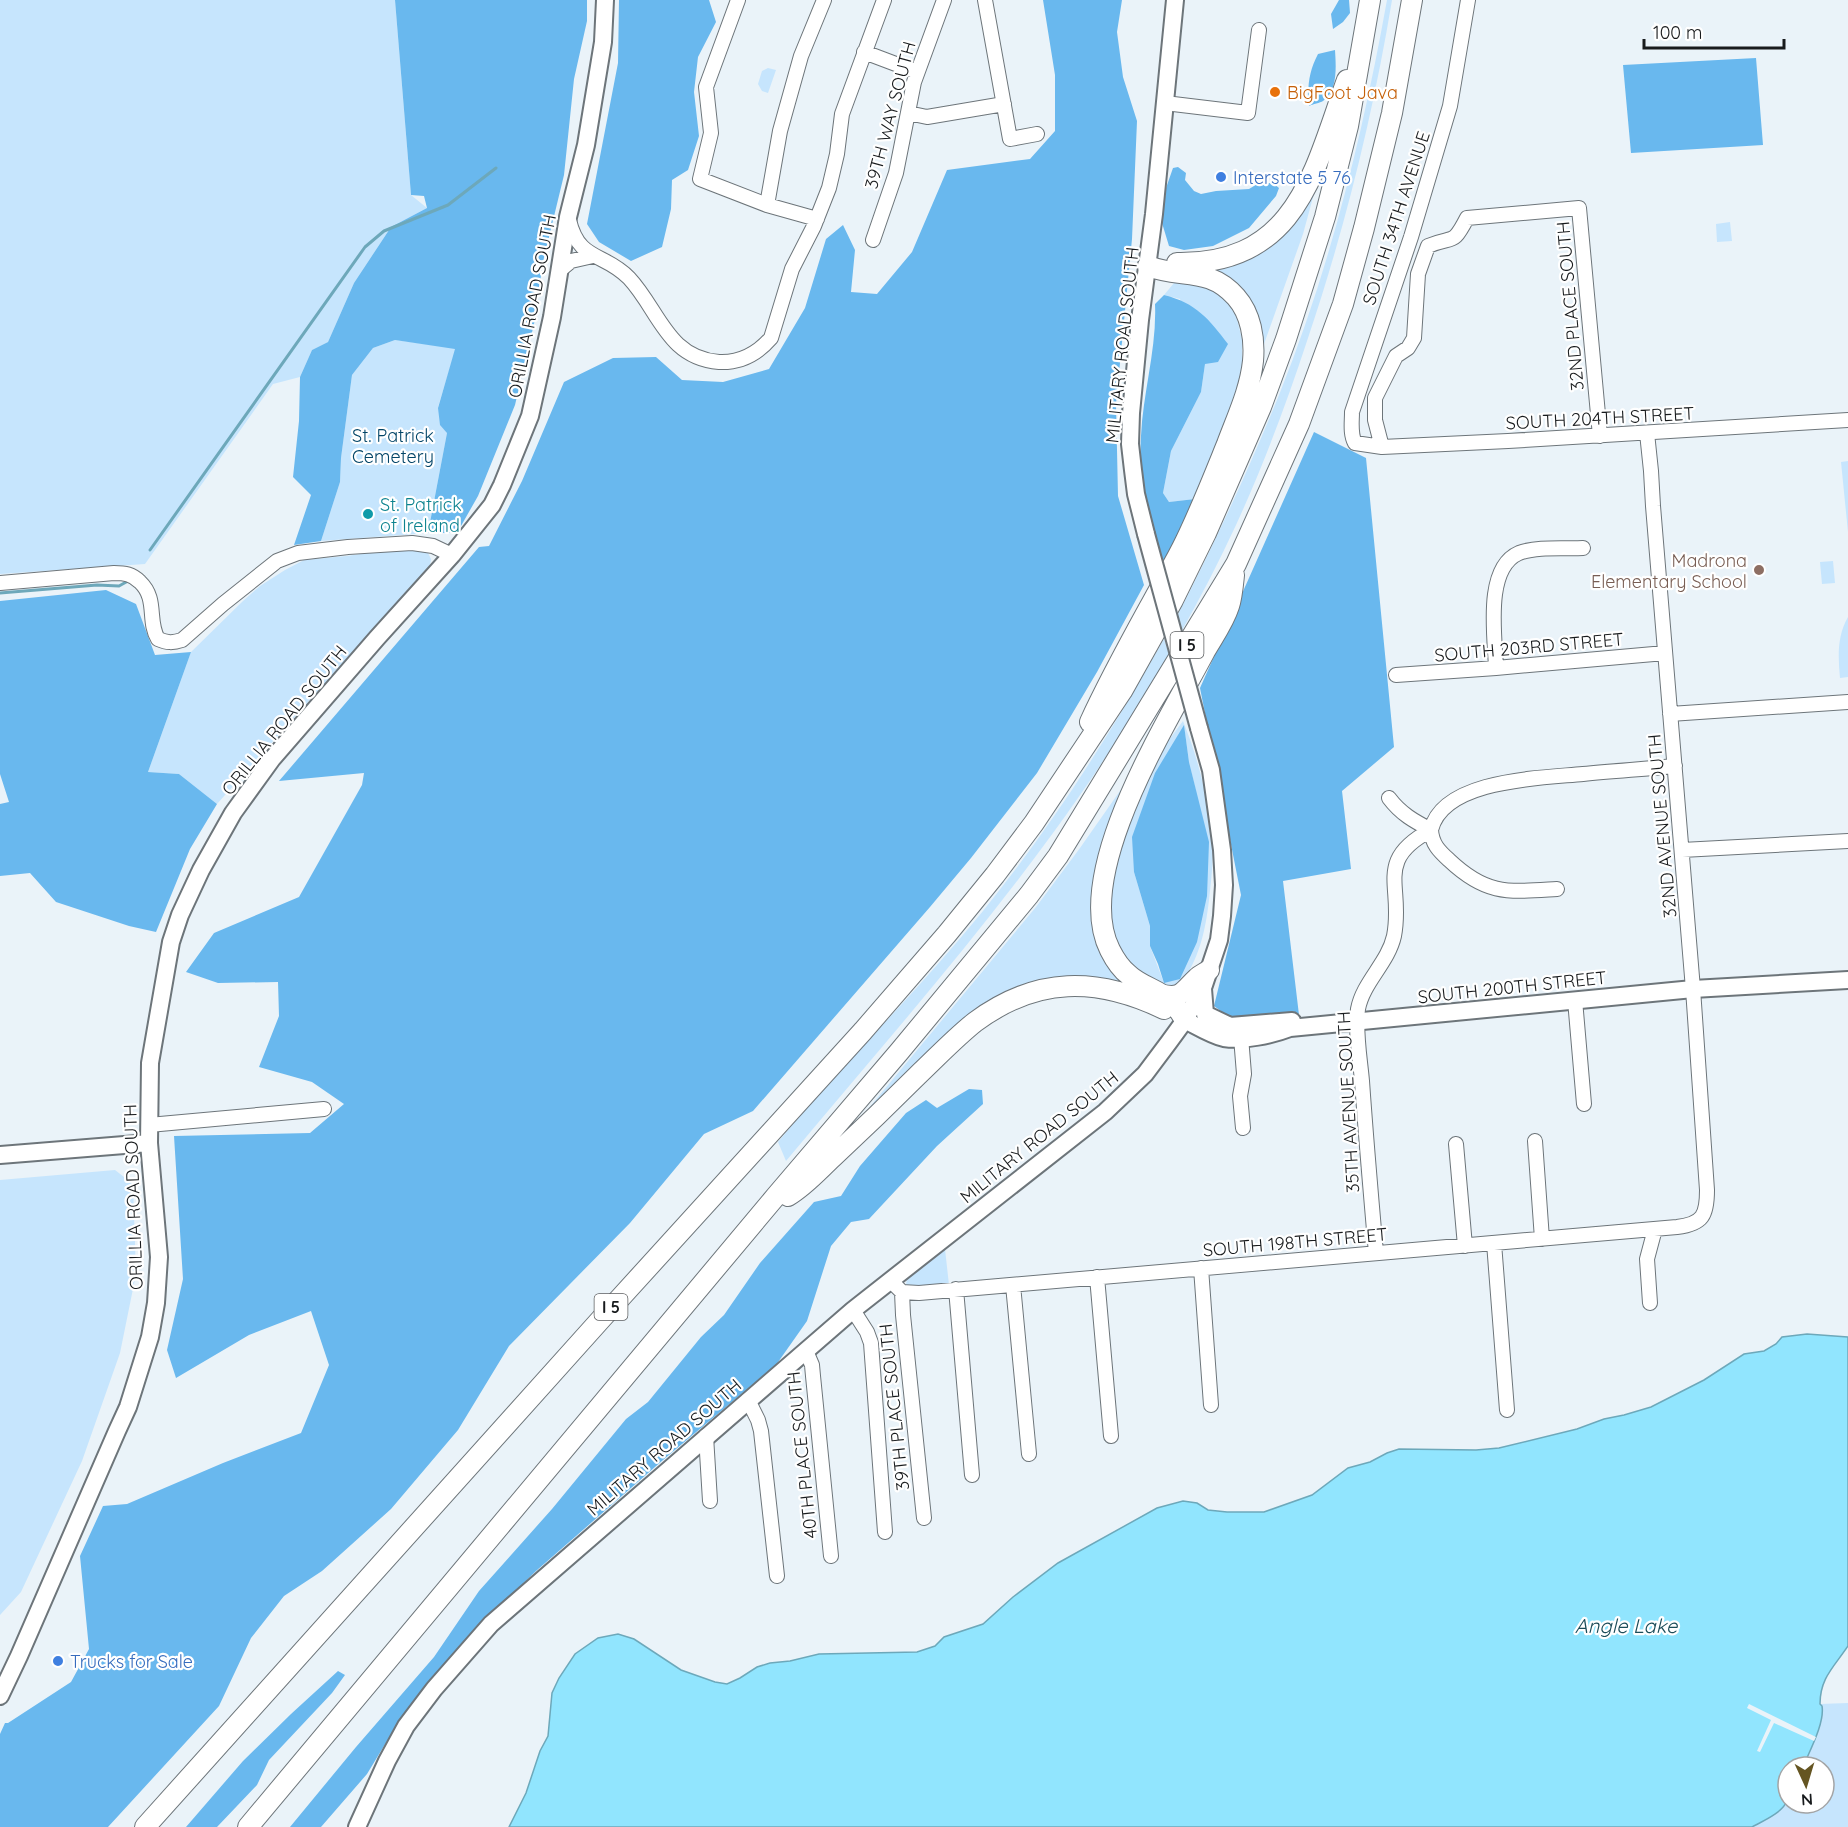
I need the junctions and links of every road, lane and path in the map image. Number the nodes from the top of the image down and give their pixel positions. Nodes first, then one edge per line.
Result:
1 (605, 0) edge
2 (738, 0) edge
3 (884, 0) edge
4 (944, 0) edge
5 (985, 0) edge
6 (1175, 0) edge
7 (1370, 0) edge
8 (1412, 0) edge
9 (1468, 0) edge
10 (821, 1) edge
11 (1365, 28) junction
12 (1259, 30) dead end
13 (864, 52) junction
14 (917, 72) junction
15 (1004, 104) junction
16 (1165, 104) junction
17 (908, 113) junction
18 (1037, 134) dead end
19 (767, 205) junction
20 (568, 217) junction
21 (817, 219) junction
22 (873, 240) dead end
23 (592, 256) junction
24 (1148, 266) junction
25 (560, 270) junction
26 (1848, 420) edge
27 (1647, 433) junction
28 (1600, 436) junction
29 (1355, 443) joint
30 (1382, 447) junction
31 (1583, 548) dead end
32 (452, 555) junction
33 (1236, 564) junction
34 (0, 583) edge
35 (1665, 653) junction
36 (1496, 668) junction
37 (1396, 675) dead end
38 (1848, 702) edge
39 (1670, 714) junction
40 (1675, 766) junction
41 (1064, 778) junction
42 (1389, 798) dead end
43 (1431, 830) junction
44 (1848, 842) edge
45 (1682, 850) junction
46 (1557, 890) dead end
47 (1206, 977) junction
48 (1848, 980) edge
49 (1693, 989) junction
50 (1160, 994) junction
51 (1575, 1000) junction
52 (1185, 1020) junction
53 (1358, 1021) junction
54 (1312, 1026) junction
55 (1241, 1037) junction
56 (1584, 1104) dead end
57 (324, 1109) dead end
58 (149, 1125) junction
59 (1243, 1128) dead end
60 (1534, 1142) dead end
61 (149, 1143) junction
62 (1456, 1144) dead end
63 (0, 1155) edge
64 (776, 1196) junction
65 (1704, 1216) joint
66 (1655, 1228) junction
67 (1634, 1230) junction
68 (1542, 1239) junction
69 (1494, 1243) junction
70 (1465, 1246) junction
71 (1376, 1254) junction
72 (1647, 1259) junction
73 (1201, 1268) junction
74 (1097, 1277) junction
75 (1013, 1285) junction
76 (897, 1287) junction
77 (956, 1289) junction
78 (1650, 1304) dead end
79 (853, 1310) junction
80 (806, 1351) junction
81 (748, 1400) junction
82 (1211, 1405) dead end
83 (1507, 1410) dead end
84 (706, 1436) junction
85 (1111, 1436) dead end
86 (1029, 1454) dead end
87 (972, 1475) dead end
88 (710, 1501) dead end
89 (924, 1518) dead end
90 (885, 1532) dead end
91 (831, 1556) dead end
92 (777, 1576) dead end
93 (0, 1696) edge
94 (145, 1827) edge
95 (248, 1827) edge
96 (357, 1827) edge

1 - 20 main road, ORILLIA ROAD SOUTH
2 - 19 street
3 - 13 street
4 - 14 street, 39TH WAY SOUTH
5 - 15 street
6 - 16 main road, MILITARY ROAD SOUTH
7 - 11 highway, I 5
8 - 33 highway, I 5
9 - 29 street, SOUTH 34TH AVENUE
10 - 19 street
11 - 24 highway
11 - 41 highway, I 5
12 - 16 street
13 - 14 street
13 - 21 street
14 - 17 street, 39TH WAY SOUTH
15 - 17 street
15 - 18 street
16 - 24 main road, MILITARY ROAD SOUTH
17 - 22 street, 39TH WAY SOUTH
19 - 21 street
20 - 23 street
20 - 25 main road, ORILLIA ROAD SOUTH
21 - 23 street
23 - 25 street
24 - 41 highway
24 - 47 main road, MILITARY ROAD SOUTH, bridge
25 - 32 main road, ORILLIA ROAD SOUTH
26 - 27 street, SOUTH 204TH STREET
27 - 28 street, SOUTH 204TH STREET
27 - 35 street, 32ND AVENUE SOUTH
28 - 30 street, SOUTH 204TH STREET
28 - 30 street, 32ND PLACE SOUTH
29 - 30 street, SOUTH 204TH STREET
31 - 36 street
32 - 34 street
32 - 58 main road, ORILLIA ROAD SOUTH
33 - 50 highway
33 - 64 highway, I 5
35 - 36 street, SOUTH 203RD STREET
35 - 39 street, 32ND AVENUE SOUTH
36 - 37 street, SOUTH 203RD STREET
38 - 39 street
39 - 40 street, 32ND AVENUE SOUTH
40 - 43 street
40 - 45 street, 32ND AVENUE SOUTH
41 - 94 highway, I 5
42 - 43 street
43 - 46 street
43 - 53 street, 35TH AVENUE SOUTH
44 - 45 street
45 - 49 street, 32ND AVENUE SOUTH
47 - 50 highway
47 - 52 main road, MILITARY ROAD SOUTH
47 - 54 main road
48 - 49 main road, SOUTH 200TH STREET
49 - 51 main road, SOUTH 200TH STREET
49 - 65 street, 32ND AVENUE SOUTH
50 - 52 highway
51 - 53 main road, SOUTH 200TH STREET
51 - 56 street
52 - 55 main road, SOUTH 200TH STREET
52 - 64 highway
52 - 76 main road, MILITARY ROAD SOUTH
53 - 54 main road, SOUTH 200TH STREET
53 - 71 street, 35TH AVENUE SOUTH
54 - 55 main road, SOUTH 200TH STREET
55 - 59 street
57 - 58 street
58 - 61 main road, ORILLIA ROAD SOUTH
60 - 68 street
61 - 63 main road
61 - 93 main road, ORILLIA ROAD SOUTH
62 - 70 street
64 - 95 highway, I 5
65 - 66 street, SOUTH 198TH STREET
66 - 67 street, SOUTH 198TH STREET
66 - 72 street
67 - 68 street, SOUTH 198TH STREET
67 - 72 street
68 - 69 street, SOUTH 198TH STREET
69 - 70 street, SOUTH 198TH STREET
69 - 83 street
70 - 71 street, SOUTH 198TH STREET
71 - 73 street, SOUTH 198TH STREET
72 - 78 street
73 - 74 street, SOUTH 198TH STREET
73 - 82 street
74 - 75 street, SOUTH 198TH STREET
74 - 85 street
75 - 77 street, SOUTH 198TH STREET
75 - 86 street
76 - 77 street, SOUTH 198TH STREET
76 - 79 main road, MILITARY ROAD SOUTH
76 - 89 street, 39TH PLACE SOUTH
77 - 87 street
79 - 80 main road, MILITARY ROAD SOUTH
79 - 90 street
80 - 81 main road, MILITARY ROAD SOUTH
80 - 91 street, 40TH PLACE SOUTH
81 - 84 main road, MILITARY ROAD SOUTH
81 - 92 street
84 - 88 street
84 - 96 main road, MILITARY ROAD SOUTH

